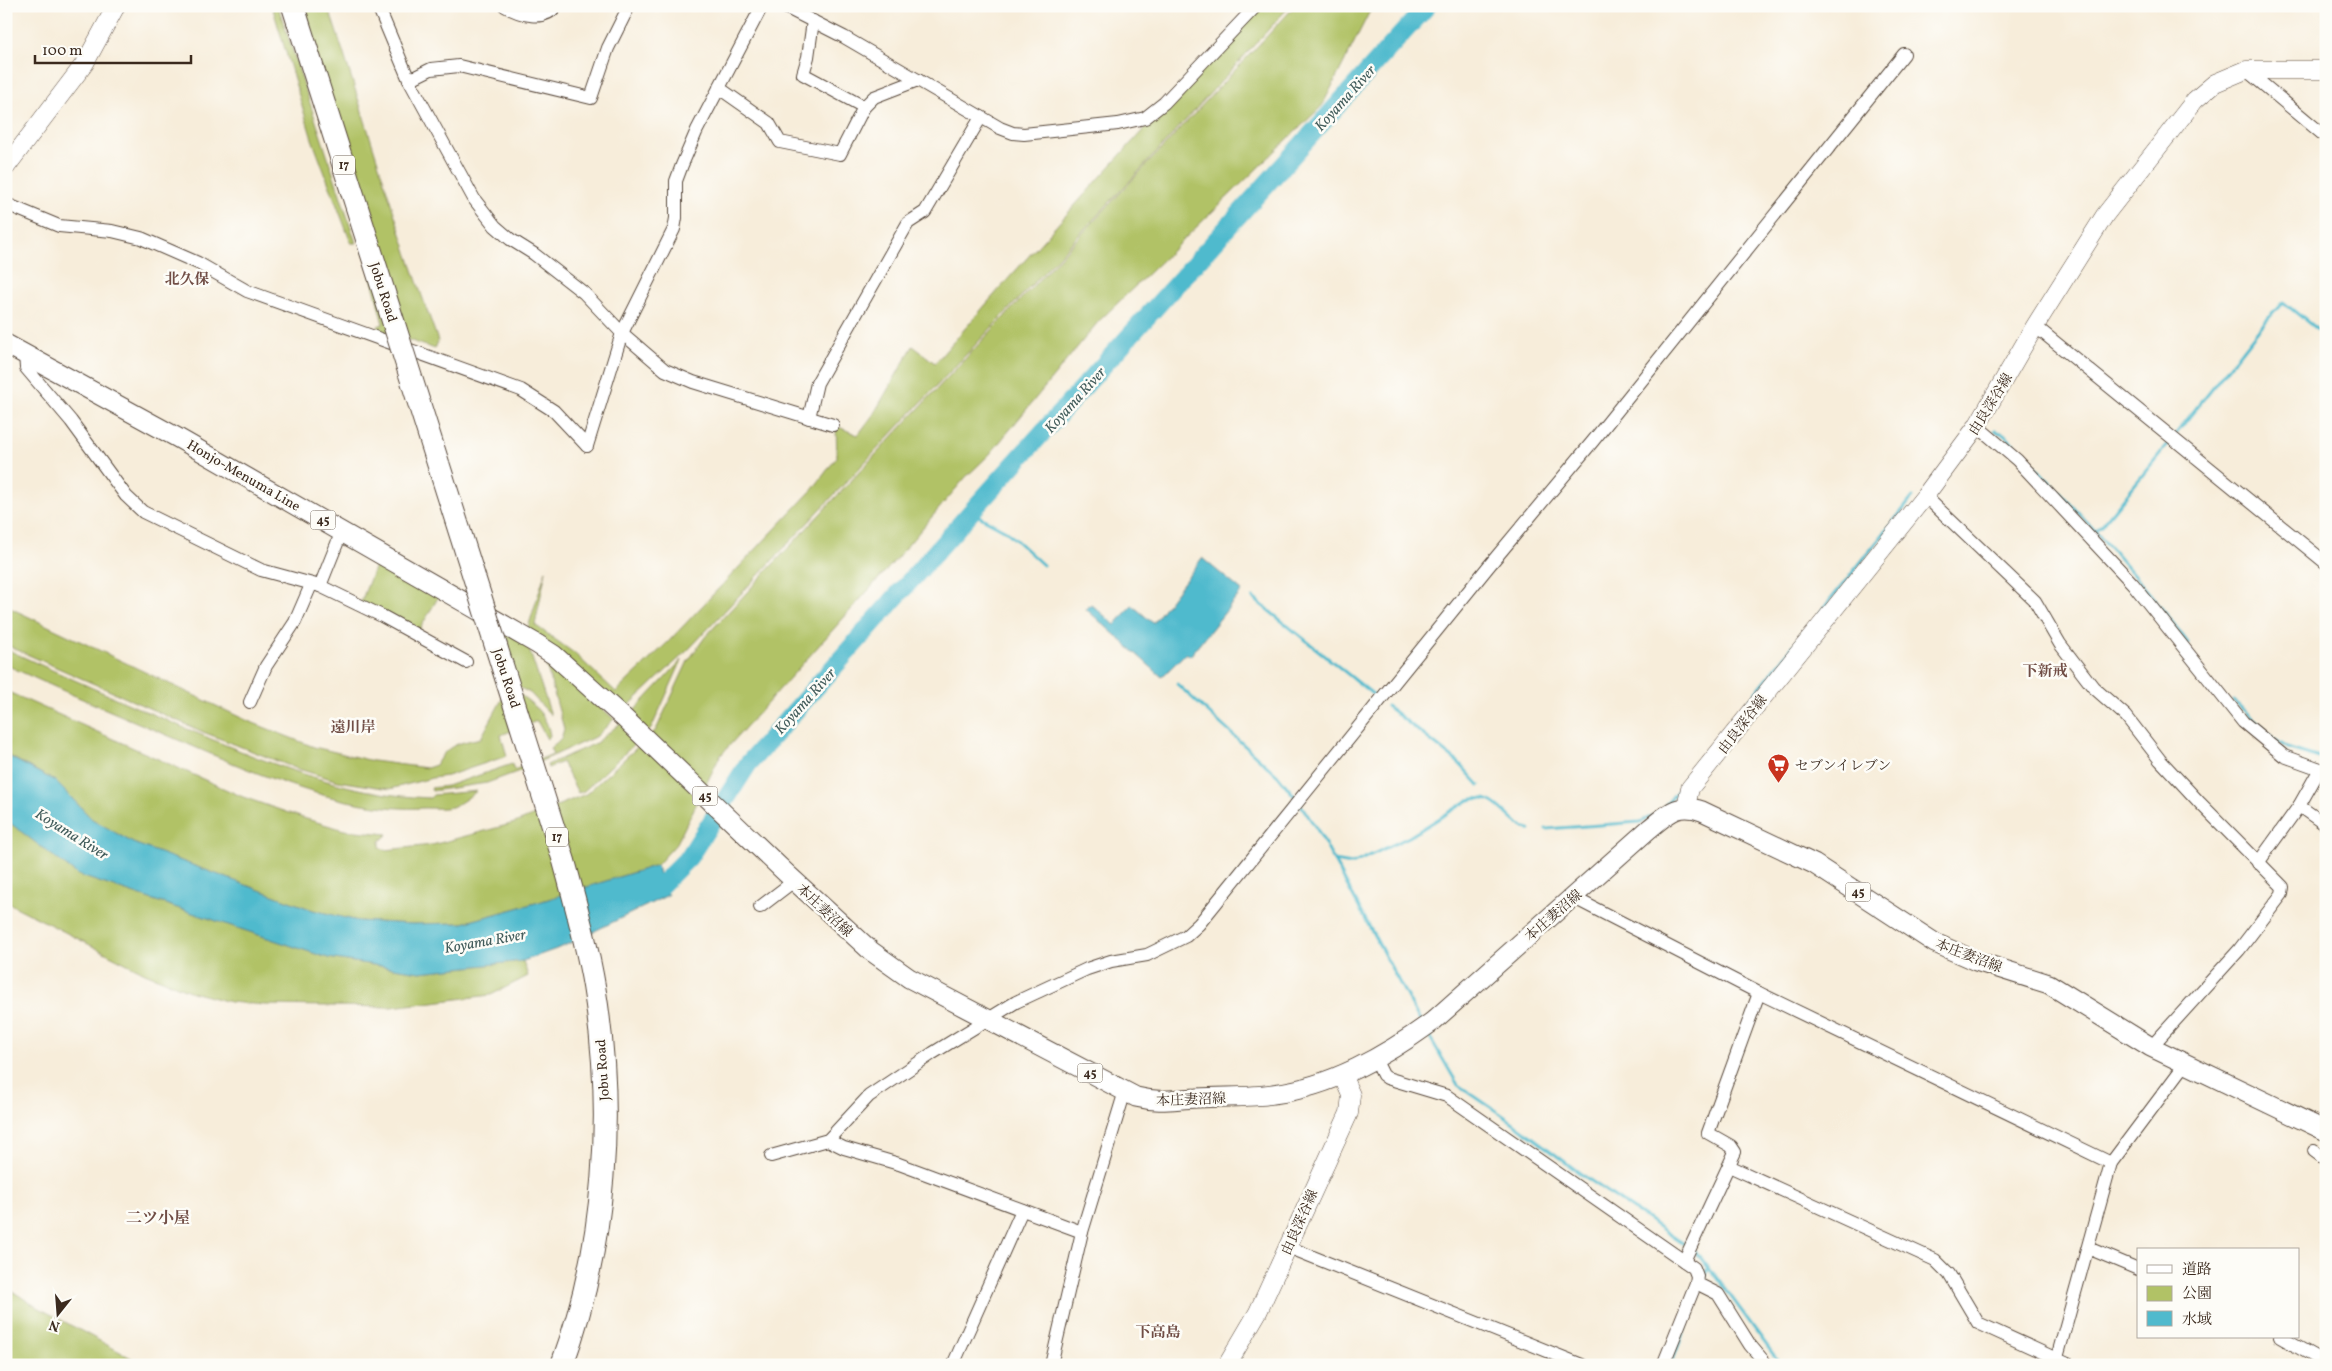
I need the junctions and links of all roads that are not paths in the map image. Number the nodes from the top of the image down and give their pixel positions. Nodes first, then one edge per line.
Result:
1 (116, 6) edge
2 (293, 6) edge
3 (378, 6) edge
4 (505, 6) edge
5 (556, 6) edge
6 (629, 6) edge
7 (762, 6) edge
8 (783, 6) edge
9 (1256, 6) edge
10 (813, 21) junction
11 (1904, 54) dead end
12 (2246, 70) junction
13 (2326, 70) edge
14 (409, 80) junction
15 (918, 80) junction
16 (719, 88) junction
17 (864, 107) junction
18 (981, 117) junction
19 (2326, 137) edge
20 (6, 167) edge
21 (6, 204) edge
22 (2035, 326) junction
23 (622, 333) junction
24 (6, 344) edge
25 (25, 354) junction
26 (809, 418) junction
27 (833, 425) dead end
28 (1977, 426) junction
29 (1925, 496) junction
30 (342, 531) junction
31 (2326, 563) edge
32 (315, 586) junction
33 (466, 662) dead end
34 (250, 702) dead end
35 (2323, 770) edge
36 (1686, 806) junction
37 (2299, 806) junction
38 (2326, 825) edge
39 (2258, 863) junction
40 (790, 877) junction
41 (1575, 896) junction
42 (760, 907) dead end
43 (1759, 993) junction
44 (987, 1019) junction
45 (2151, 1047) junction
46 (1375, 1059) junction
47 (2186, 1063) junction
48 (1342, 1075) junction
49 (1125, 1091) junction
50 (2326, 1131) edge
51 (828, 1140) junction
52 (2314, 1151) dead end
53 (771, 1156) dead end
54 (2326, 1160) edge
55 (2112, 1163) junction
56 (1729, 1166) junction
57 (1022, 1210) junction
58 (1082, 1232) junction
59 (1288, 1247) junction
60 (2088, 1248) junction
61 (1684, 1261) junction
62 (2137, 1269) edge
63 (1700, 1284) junction
64 (2282, 1338) edge
65 (2057, 1361) edge
66 (2326, 1363) edge
67 (562, 1365) edge
68 (953, 1365) edge
69 (1051, 1365) edge
70 (1227, 1365) edge
71 (1582, 1365) edge
72 (1663, 1365) edge
73 (1767, 1365) edge
74 (2070, 1365) edge

1 - 20 main road
2 - 67 highway, Jobu Road / 17, bridge
3 - 14 street
4 - 5 street
6 - 14 street
7 - 16 street
8 - 10 street
9 - 18 street
10 - 15 street
10 - 17 street
11 - 44 street
12 - 13 main road, 由良深谷線
12 - 19 street
12 - 22 main road, 由良深谷線
14 - 23 street
15 - 17 street
15 - 18 street
16 - 17 street
16 - 23 street
18 - 26 street
21 - 23 street
22 - 28 main road, 由良深谷線
22 - 31 street
23 - 26 street
24 - 25 main road, Honjo-Menuma Line / 45
25 - 30 main road, Honjo-Menuma Line / 45
25 - 32 street
26 - 27 street
28 - 29 main road, 由良深谷線
28 - 35 street
29 - 36 main road, 由良深谷線
29 - 39 street
30 - 32 street
30 - 40 main road, Honjo-Menuma Line / 45
32 - 33 street
32 - 34 street
35 - 37 street
36 - 41 main road, 本庄妻沼線 / 45
36 - 45 main road, 本庄妻沼線 / 45
37 - 38 street
37 - 39 street
39 - 45 street
40 - 42 street
40 - 44 main road, 本庄妻沼線 / 45
41 - 43 street
41 - 46 main road, 本庄妻沼線 / 45
43 - 55 street
43 - 56 street
44 - 49 main road, 本庄妻沼線 / 45
44 - 51 street
45 - 47 main road, 本庄妻沼線 / 45
46 - 48 main road, 本庄妻沼線 / 45
46 - 61 street
47 - 50 main road, 本庄妻沼線 / 45
47 - 55 street
48 - 49 main road, 本庄妻沼線 / 45
48 - 59 main road, 由良深谷線
49 - 58 street
51 - 53 street
51 - 57 street
52 - 54 street
55 - 60 street
56 - 61 street
56 - 65 street
57 - 58 street
57 - 68 street
58 - 69 street
59 - 70 main road, 由良深谷線
59 - 71 street
60 - 62 street
60 - 65 street
61 - 63 street
63 - 72 street
63 - 73 street
64 - 66 street
65 - 74 street

